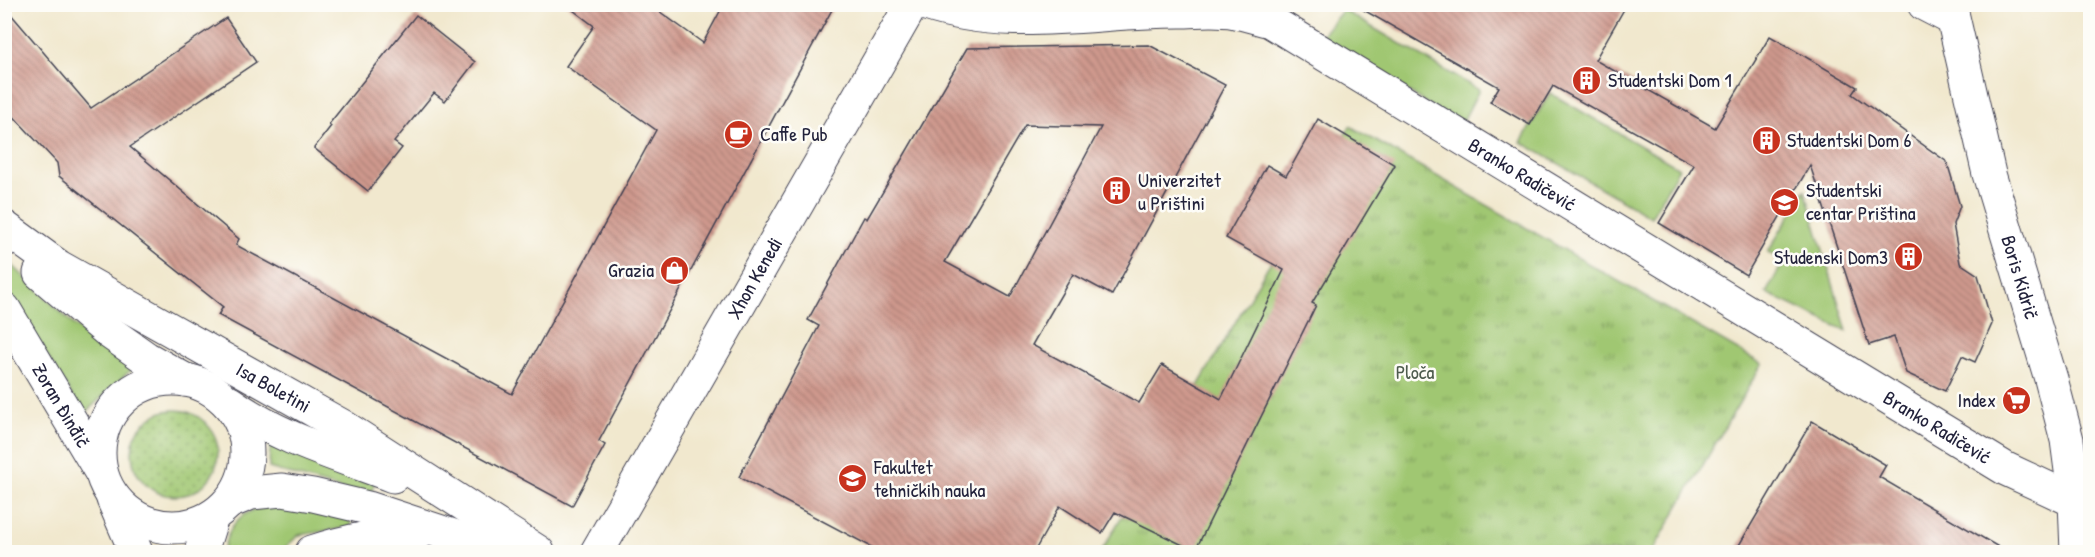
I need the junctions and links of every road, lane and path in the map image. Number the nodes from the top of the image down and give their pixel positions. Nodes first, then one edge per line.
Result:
1 (912, 4) edge
2 (926, 4) edge
3 (1941, 9) edge
4 (7, 229) edge
5 (4, 309) edge
6 (185, 380) junction
7 (219, 395) junction
8 (107, 485) junction
9 (454, 499) junction
10 (2083, 499) edge
11 (220, 510) junction
12 (437, 530) junction
13 (136, 552) edge
14 (201, 552) edge
15 (312, 552) edge
16 (502, 552) edge
17 (538, 552) edge
18 (597, 552) edge
19 (2077, 552) edge

1 - 18 main road, Xhon Kenedi
2 - 10 main road, Branko Radičević
3 - 10 main road, Boris Kidrič
4 - 6 main road
4 - 9 main road, Isa Boletini
5 - 8 main road, Zoran Đinđič
6 - 7 main road, Zoran Đinđič
6 - 8 main road, Zoran Đinđič
7 - 9 main road
7 - 11 main road, Zoran Đinđič
8 - 11 main road, Zoran Đinđič
8 - 13 main road, Zoran Đinđič
9 - 17 main road, Isa Boletini
10 - 19 main road, Boris Kidrič
11 - 12 main road
11 - 14 main road, Zoran Đinđič
12 - 15 main road
12 - 16 main road

